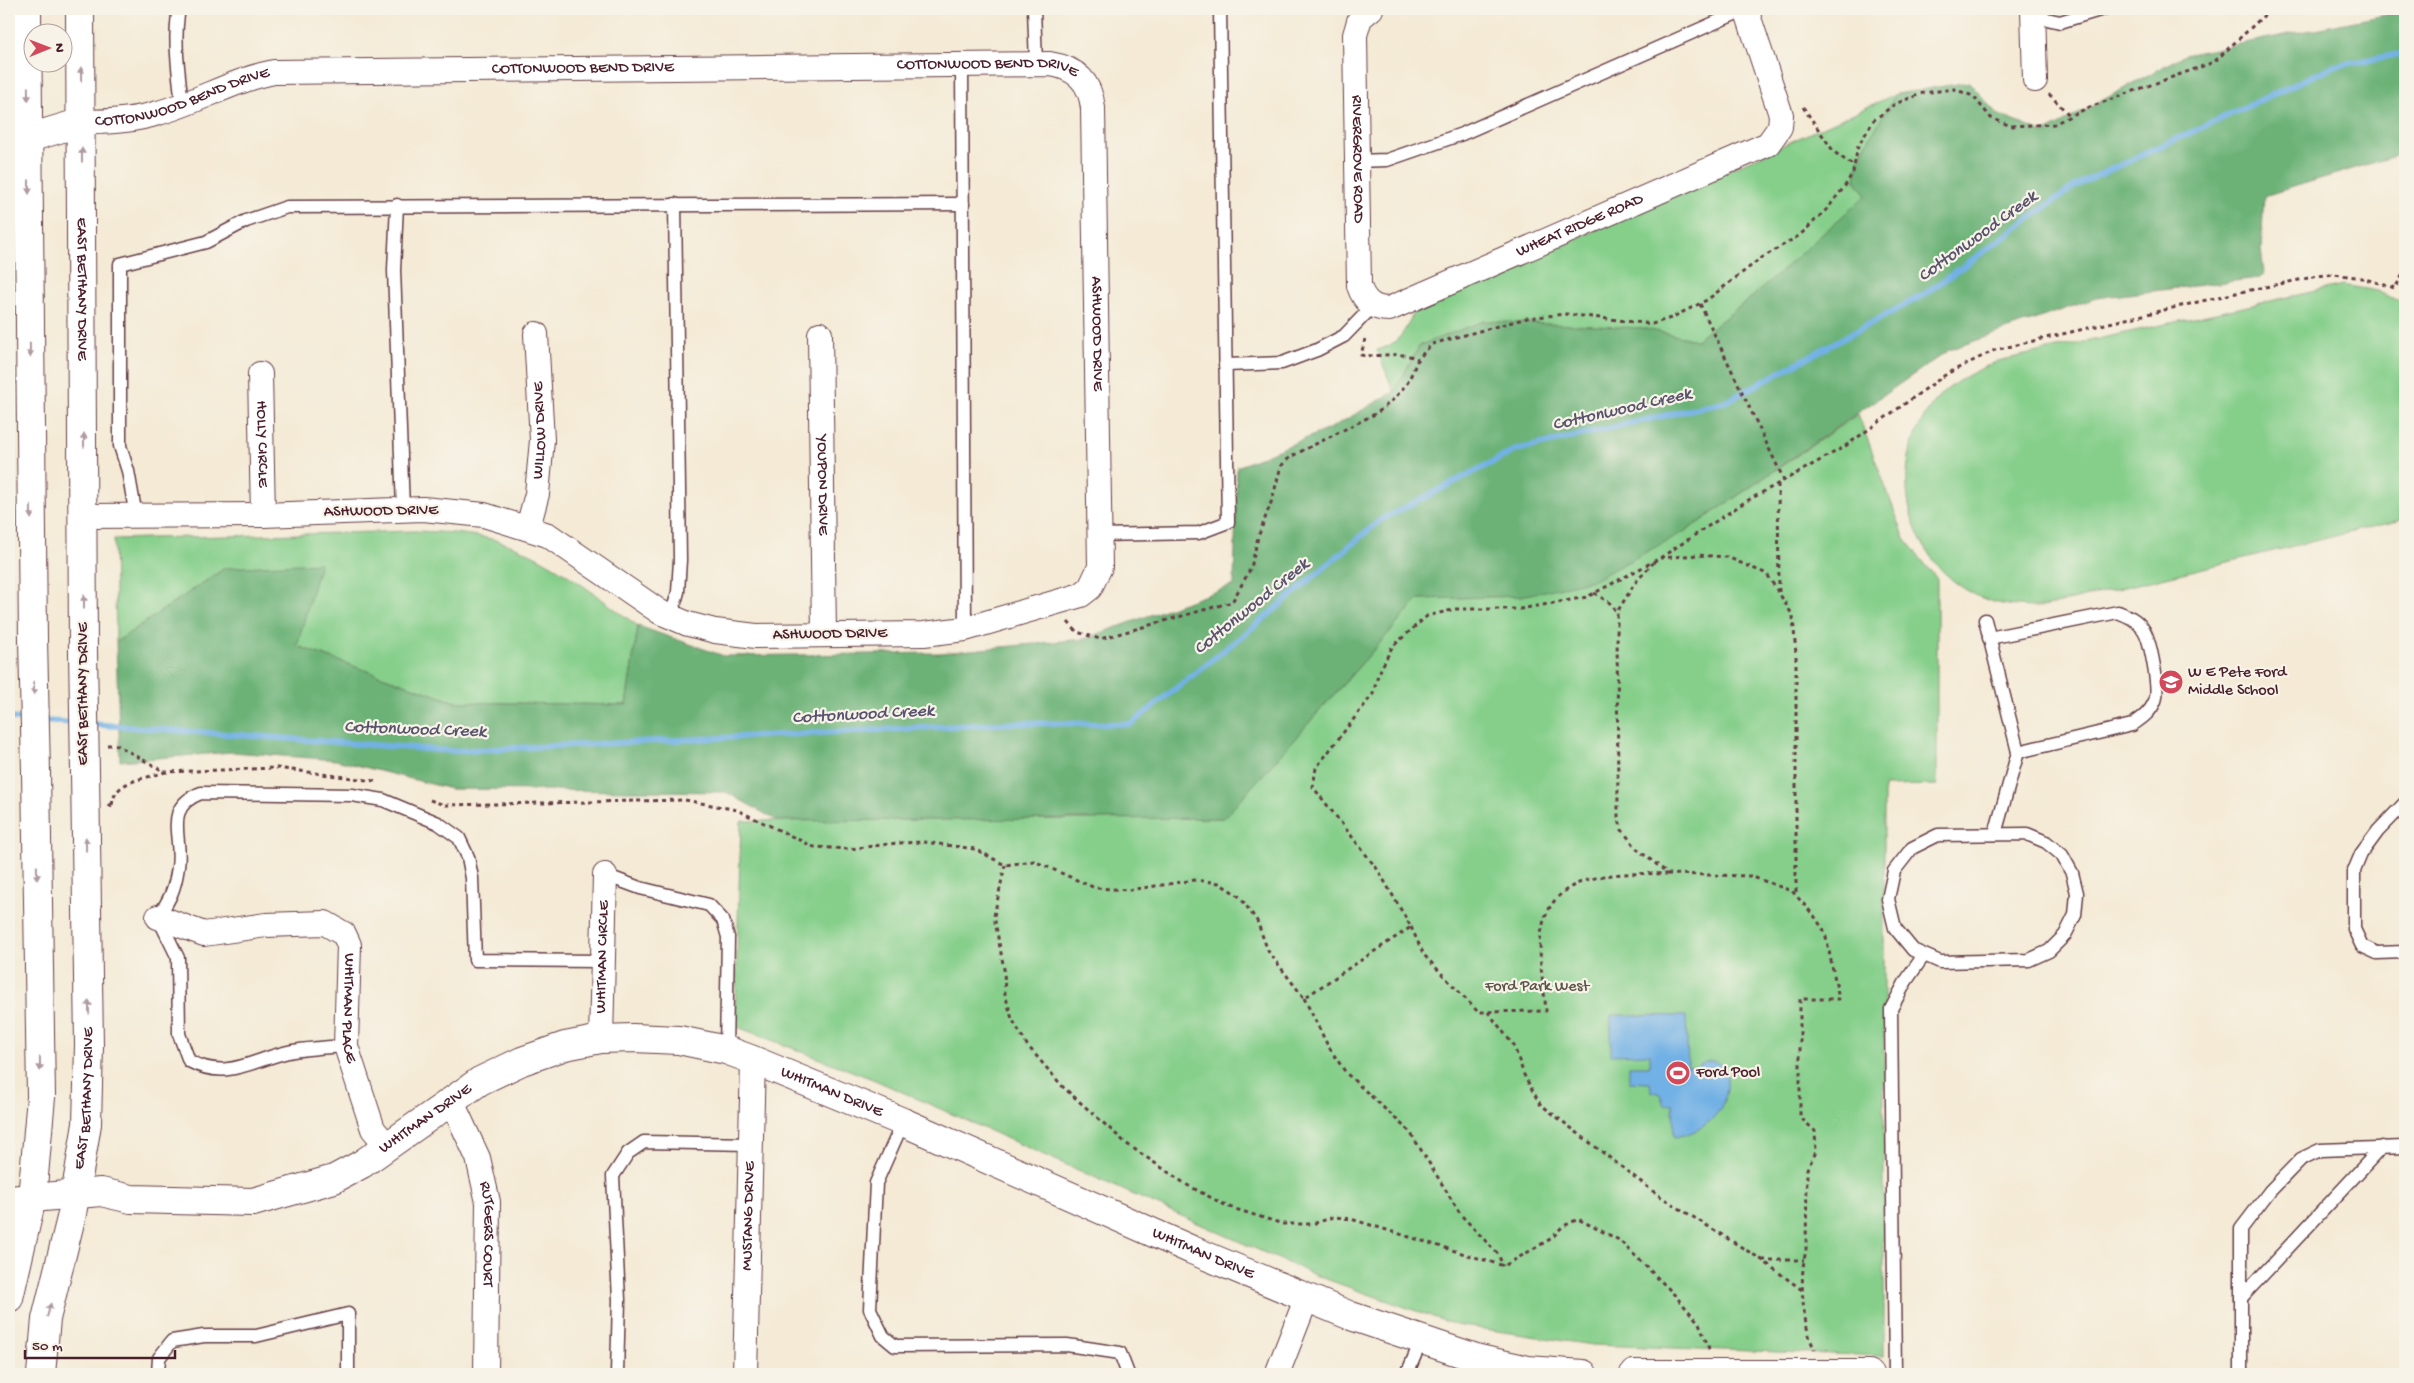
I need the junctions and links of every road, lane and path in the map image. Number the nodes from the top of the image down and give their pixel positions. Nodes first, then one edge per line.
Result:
1 (27, 9) edge
2 (80, 9) edge
3 (179, 9) edge
4 (1034, 9) edge
5 (1220, 9) edge
6 (1746, 9) edge
7 (2102, 9) edge
8 (2272, 9) edge
9 (1368, 10) edge
10 (2034, 12) edge
11 (962, 64) junction
12 (1036, 64) junction
13 (2035, 80) joint
14 (1086, 82) joint
15 (1776, 99) junction
16 (182, 105) junction
17 (2071, 117) junction
18 (82, 122) junction
19 (15, 139) edge
20 (1356, 161) junction
21 (1854, 166) junction
22 (675, 204) junction
23 (962, 204) junction
24 (397, 205) junction
25 (2405, 271) edge
26 (1700, 304) junction
27 (1373, 306) junction
28 (536, 334) dead end
29 (820, 334) dead end
30 (1418, 359) junction
31 (1225, 366) junction
32 (260, 374) dead end
33 (1784, 480) junction
34 (1778, 484) junction
35 (403, 509) junction
36 (263, 514) junction
37 (84, 516) junction
38 (136, 516) junction
39 (528, 527) junction
40 (1098, 535) junction
41 (1658, 559) junction
42 (1594, 593) junction
43 (1779, 593) junction
44 (1059, 601) junction
45 (1618, 612) junction
46 (671, 617) junction
47 (1985, 620) dead end
48 (965, 629) junction
49 (824, 635) junction
50 (1990, 638) junction
51 (98, 746) dead end
52 (2018, 752) junction
53 (165, 772) junction
54 (378, 782) dead end
55 (426, 798) dead end
56 (108, 802) dead end
57 (2405, 803) edge
58 (1995, 834) junction
59 (1005, 865) junction
60 (1669, 874) junction
61 (605, 875) joint
62 (1796, 895) junction
63 (158, 917) junction
64 (1411, 927) junction
65 (2405, 952) edge
66 (1924, 955) junction
67 (602, 961) junction
68 (1304, 998) junction
69 (1488, 1012) junction
70 (601, 1040) junction
71 (346, 1046) junction
72 (726, 1050) junction
73 (753, 1060) junction
74 (452, 1100) junction
75 (903, 1122) junction
76 (751, 1144) junction
77 (388, 1147) junction
78 (2382, 1147) junction
79 (2405, 1147) edge
80 (75, 1195) junction
81 (21, 1199) edge
82 (1762, 1260) junction
83 (1804, 1260) junction
84 (1504, 1266) junction
85 (1802, 1290) junction
86 (1306, 1297) junction
87 (9, 1298) edge
88 (2241, 1298) junction
89 (1421, 1341) junction
90 (1816, 1351) dead end
91 (1710, 1352) dead end
92 (1528, 1372) edge
93 (41, 1374) edge
94 (158, 1374) edge
95 (348, 1374) edge
96 (486, 1374) edge
97 (617, 1374) edge
98 (744, 1374) edge
99 (1128, 1374) edge
100 (1277, 1374) edge
101 (1407, 1374) edge
102 (1583, 1374) edge
103 (1634, 1374) edge
104 (1869, 1374) edge
105 (1895, 1374) edge
106 (2241, 1374) edge

1 -> 19 main road
18 -> 2 main road, EAST BETHANY DRIVE
3 - 16 lane
4 - 12 lane
5 - 31 lane
6 - 15 street
6 - 20 lane
7 - 10 lane
8 - 17 path
9 - 20 street, RIVERGROVE ROAD
10 - 13 street
11 - 12 street, COTTONWOOD BEND DRIVE
11 - 16 street, COTTONWOOD BEND DRIVE
11 - 23 lane
12 - 14 street, COTTONWOOD BEND DRIVE
13 - 17 path
14 - 40 street, ASHWOOD DRIVE
15 - 21 path
15 - 27 street, WHEAT RIDGE ROAD
16 - 18 street, COTTONWOOD BEND DRIVE
17 - 21 path
18 - 19 main road
37 -> 18 main road, EAST BETHANY DRIVE
19 -> 81 main road, bridge
20 - 27 street, RIVERGROVE ROAD
21 - 26 path
22 - 23 lane
22 - 24 lane
22 - 46 lane
23 - 48 lane
24 - 35 lane
24 - 38 lane
25 - 33 path
26 - 30 path
26 - 33 path
27 - 30 path
27 - 31 lane
28 - 39 street, WILLOW DRIVE
29 - 49 street, YOUPON DRIVE
30 - 44 path
31 - 40 lane
32 - 36 street, HOLLY CIRCLE
33 - 34 path
34 - 41 path
34 - 43 path
35 - 36 street, ASHWOOD DRIVE
35 - 39 street, ASHWOOD DRIVE
36 - 38 street, ASHWOOD DRIVE
37 - 38 street, ASHWOOD DRIVE
80 -> 37 main road, EAST BETHANY DRIVE, bridge
39 - 46 street, ASHWOOD DRIVE
40 - 44 street, ASHWOOD DRIVE
41 - 42 path
41 - 43 path
41 - 45 path
42 - 45 path
42 - 64 path
43 - 62 path
44 - 48 street, ASHWOOD DRIVE
45 - 60 path
46 - 49 street, ASHWOOD DRIVE
47 - 50 lane
48 - 49 street, ASHWOOD DRIVE
50 - 52 lane
50 - 52 lane
51 - 53 path
52 - 58 lane
53 - 54 path
53 - 56 path
55 - 59 path
57 - 65 lane
58 - 66 lane
58 - 66 lane
59 - 68 path
59 - 84 path
60 - 62 path
60 - 69 path
61 - 67 street, WHITMAN CIRCLE
61 - 72 lane
62 - 83 path
63 - 67 lane
63 - 71 street, WHITMAN PLACE
63 - 71 lane
64 - 68 path
64 - 69 path
66 - 105 lane
67 - 70 street, WHITMAN CIRCLE
68 - 84 path
69 - 82 path
70 - 72 main road, WHITMAN DRIVE
70 - 74 main road, WHITMAN DRIVE
71 - 77 street, WHITMAN PLACE
72 - 73 main road, WHITMAN DRIVE
73 - 75 main road, WHITMAN DRIVE
73 - 76 street, MUSTANG DRIVE
74 - 77 main road, WHITMAN DRIVE
74 - 96 street, RUTGERS COURT
75 - 86 main road, WHITMAN DRIVE
75 - 99 lane
76 - 97 lane
76 - 98 street, MUSTANG DRIVE
77 - 80 main road, WHITMAN DRIVE
78 - 79 lane
78 - 88 lane
78 - 88 lane
80 - 81 main road, WHITMAN DRIVE
93 -> 80 main road, EAST BETHANY DRIVE
81 - 87 main road
82 - 83 path
82 - 85 path
83 - 85 path
84 - 91 path
85 - 90 path
86 - 89 main road, WHITMAN DRIVE
86 - 100 street
88 - 106 lane
89 - 92 main road, WHITMAN DRIVE
89 - 101 lane
92 - 102 main road, WHITMAN DRIVE
94 - 95 lane
103 - 104 main road

